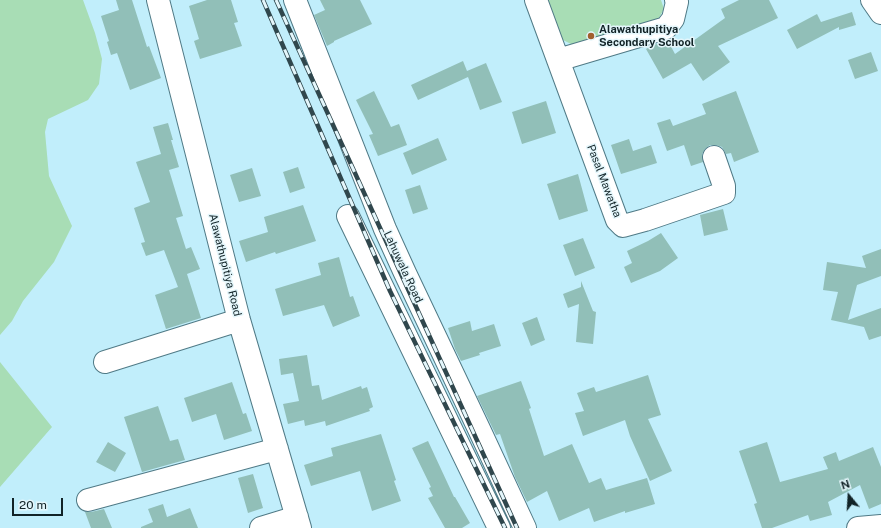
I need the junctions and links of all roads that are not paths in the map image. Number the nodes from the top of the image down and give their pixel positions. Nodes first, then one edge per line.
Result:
1 (158, 0) edge
2 (295, 0) edge
3 (536, 0) edge
4 (676, 0) edge
5 (872, 0) edge
6 (881, 13) edge
7 (558, 60) junction
8 (714, 157) dead end
9 (348, 216) dead end
10 (239, 320) junction
11 (105, 362) dead end
12 (277, 449) junction
13 (88, 500) dead end
14 (298, 523) edge
15 (881, 526) edge
16 (261, 528) edge
17 (499, 528) edge
18 (525, 528) edge
19 (858, 528) edge

1 - 10 street, Alawathupitiya Road
2 - 18 street, Lahuwala Road
3 - 7 street, Pasal Mawatha
4 - 7 street
5 - 6 street
7 - 8 street, Pasal Mawatha
9 - 17 street
10 - 11 street
10 - 12 street, Alawathupitiya Road
12 - 13 street
12 - 14 street, Alawathupitiya Road
14 - 16 street
15 - 19 street

